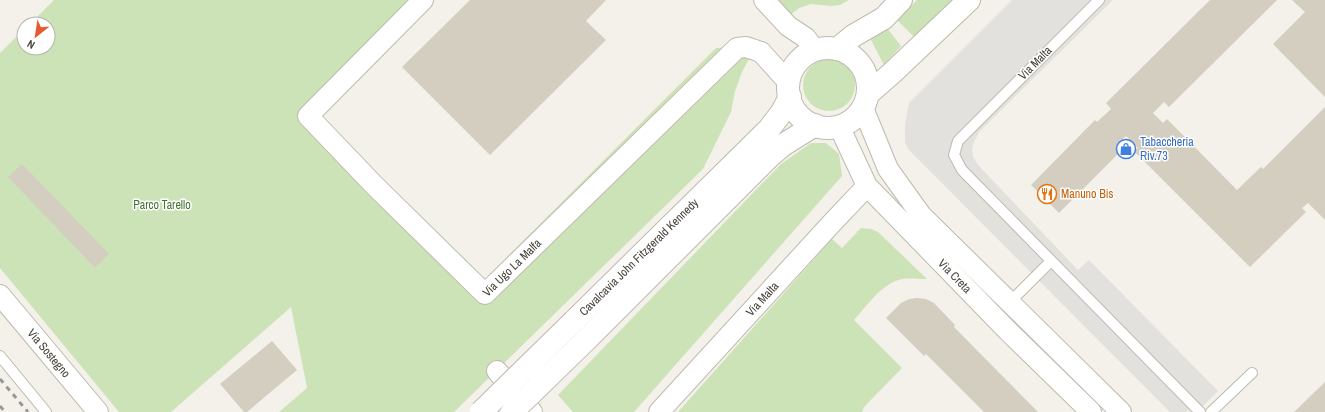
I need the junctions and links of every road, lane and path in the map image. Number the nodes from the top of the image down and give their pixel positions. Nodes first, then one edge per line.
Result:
1 (423, 0) edge
2 (764, 0) edge
3 (902, 0) edge
4 (968, 0) edge
5 (1099, 0) edge
6 (837, 49) junction
7 (815, 50) junction
8 (789, 90) junction
9 (865, 101) junction
10 (815, 125) junction
11 (839, 126) junction
12 (867, 186) junction
13 (1051, 261) junction
14 (0, 295) edge
15 (1010, 302) junction
16 (0, 356) edge
17 (497, 371) dead end
18 (1252, 373) dead end
19 (46, 412) edge
20 (98, 412) edge
21 (481, 412) edge
22 (512, 412) edge
23 (532, 412) edge
24 (659, 412) edge
25 (1091, 412) edge
26 (1121, 412) edge
27 (1200, 412) edge
28 (1211, 412) edge

1 - 8 street, Via Ugo La Malfa
2 - 7 street
3 - 6 street
4 - 9 street
5 - 13 lane, Via Malta
6 - 7 street
6 - 9 street
7 - 8 street
8 - 10 street
8 - 21 street, Cavalcavia John Fitzgerald Kennedy, bridge
9 - 11 street
9 - 15 street, Via Creta
10 - 11 street
10 - 22 street, Cavalcavia John Fitzgerald Kennedy, bridge
11 - 12 street, Via Creta
12 - 24 street, Via Malta
12 - 25 street, Via Creta
13 - 15 lane
13 - 27 lane
14 - 20 street, Via Sostegno
15 - 26 street, Via Creta
16 - 19 lane
17 - 23 street
18 - 28 lane

